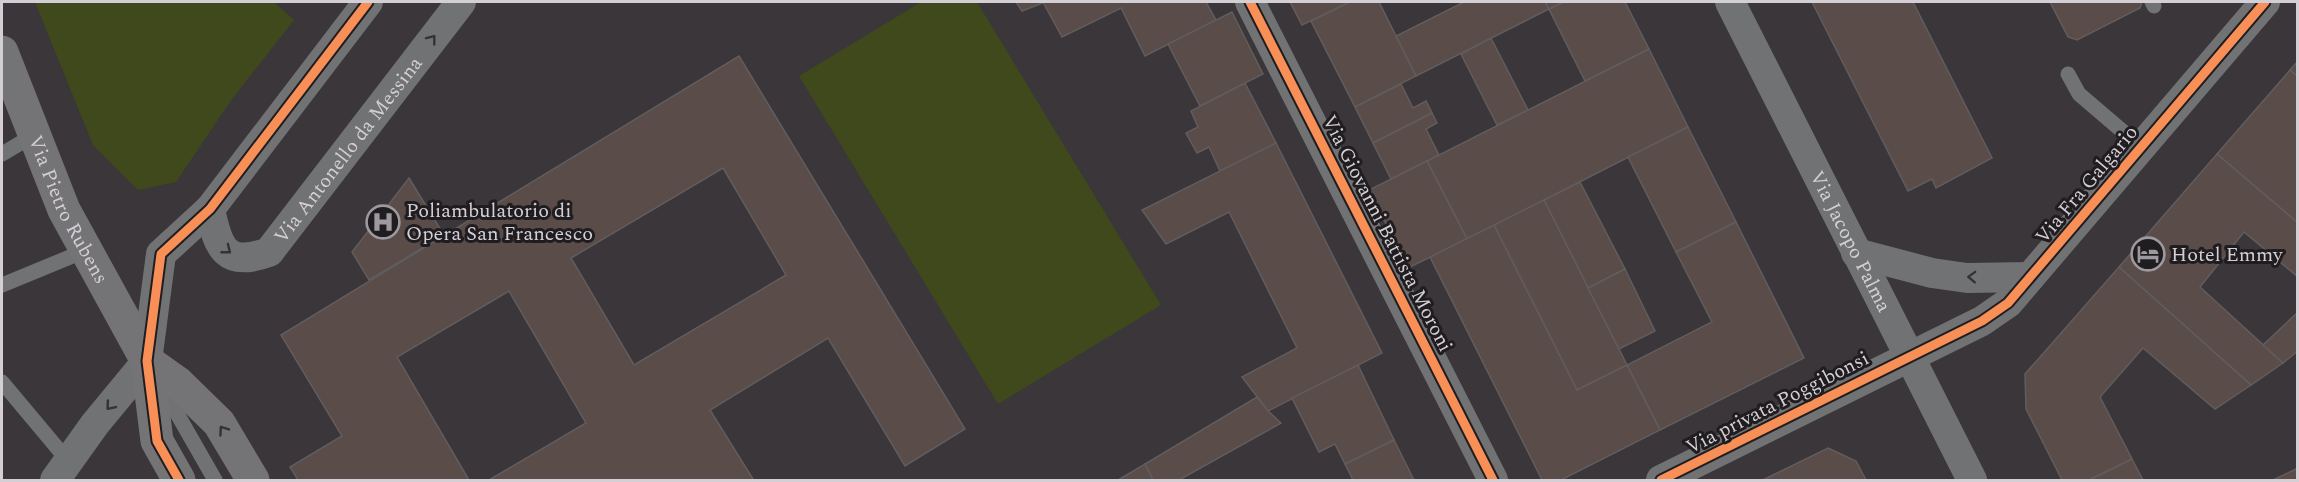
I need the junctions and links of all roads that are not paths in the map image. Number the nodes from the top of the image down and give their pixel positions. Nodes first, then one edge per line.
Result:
1 (368, 2) edge
2 (461, 2) edge
3 (1250, 2) edge
4 (1730, 2) edge
5 (2265, 2) edge
6 (2, 52) edge
7 (2068, 74) dead end
8 (34, 135) junction
9 (2141, 147) junction
10 (2, 154) edge
11 (210, 209) junction
12 (87, 250) junction
13 (1856, 253) junction
14 (2031, 277) junction
15 (2, 285) edge
16 (1910, 357) junction
17 (147, 361) junction
18 (2, 382) edge
19 (62, 471) edge
20 (179, 480) edge
21 (215, 480) edge
22 (253, 480) edge
23 (1493, 480) edge
24 (1661, 480) edge
25 (1972, 480) edge

1 - 11 street
11 -> 2 street, Via Antonello da Messina
3 - 23 street, Via Giovanni Battista Moroni
4 - 13 street, Via Jacopo Palma
5 - 9 street, Via Fra Galgario
6 - 8 street, Via Pietro Rubens
7 - 9 lane
8 - 10 lane
8 - 12 street, Via Pietro Rubens
9 - 14 street, Via Fra Galgario
11 - 17 street
12 - 15 lane
12 - 17 street, Via Pietro Rubens
14 -> 13 street
13 - 16 street, Via Jacopo Palma
14 - 16 street, Via Fra Galgario
16 - 24 street, Via privata Poggibonsi
16 - 25 street, Via Jacopo Palma
17 -> 19 street
17 - 20 street
17 - 21 lane
22 -> 17 street
18 - 19 lane

